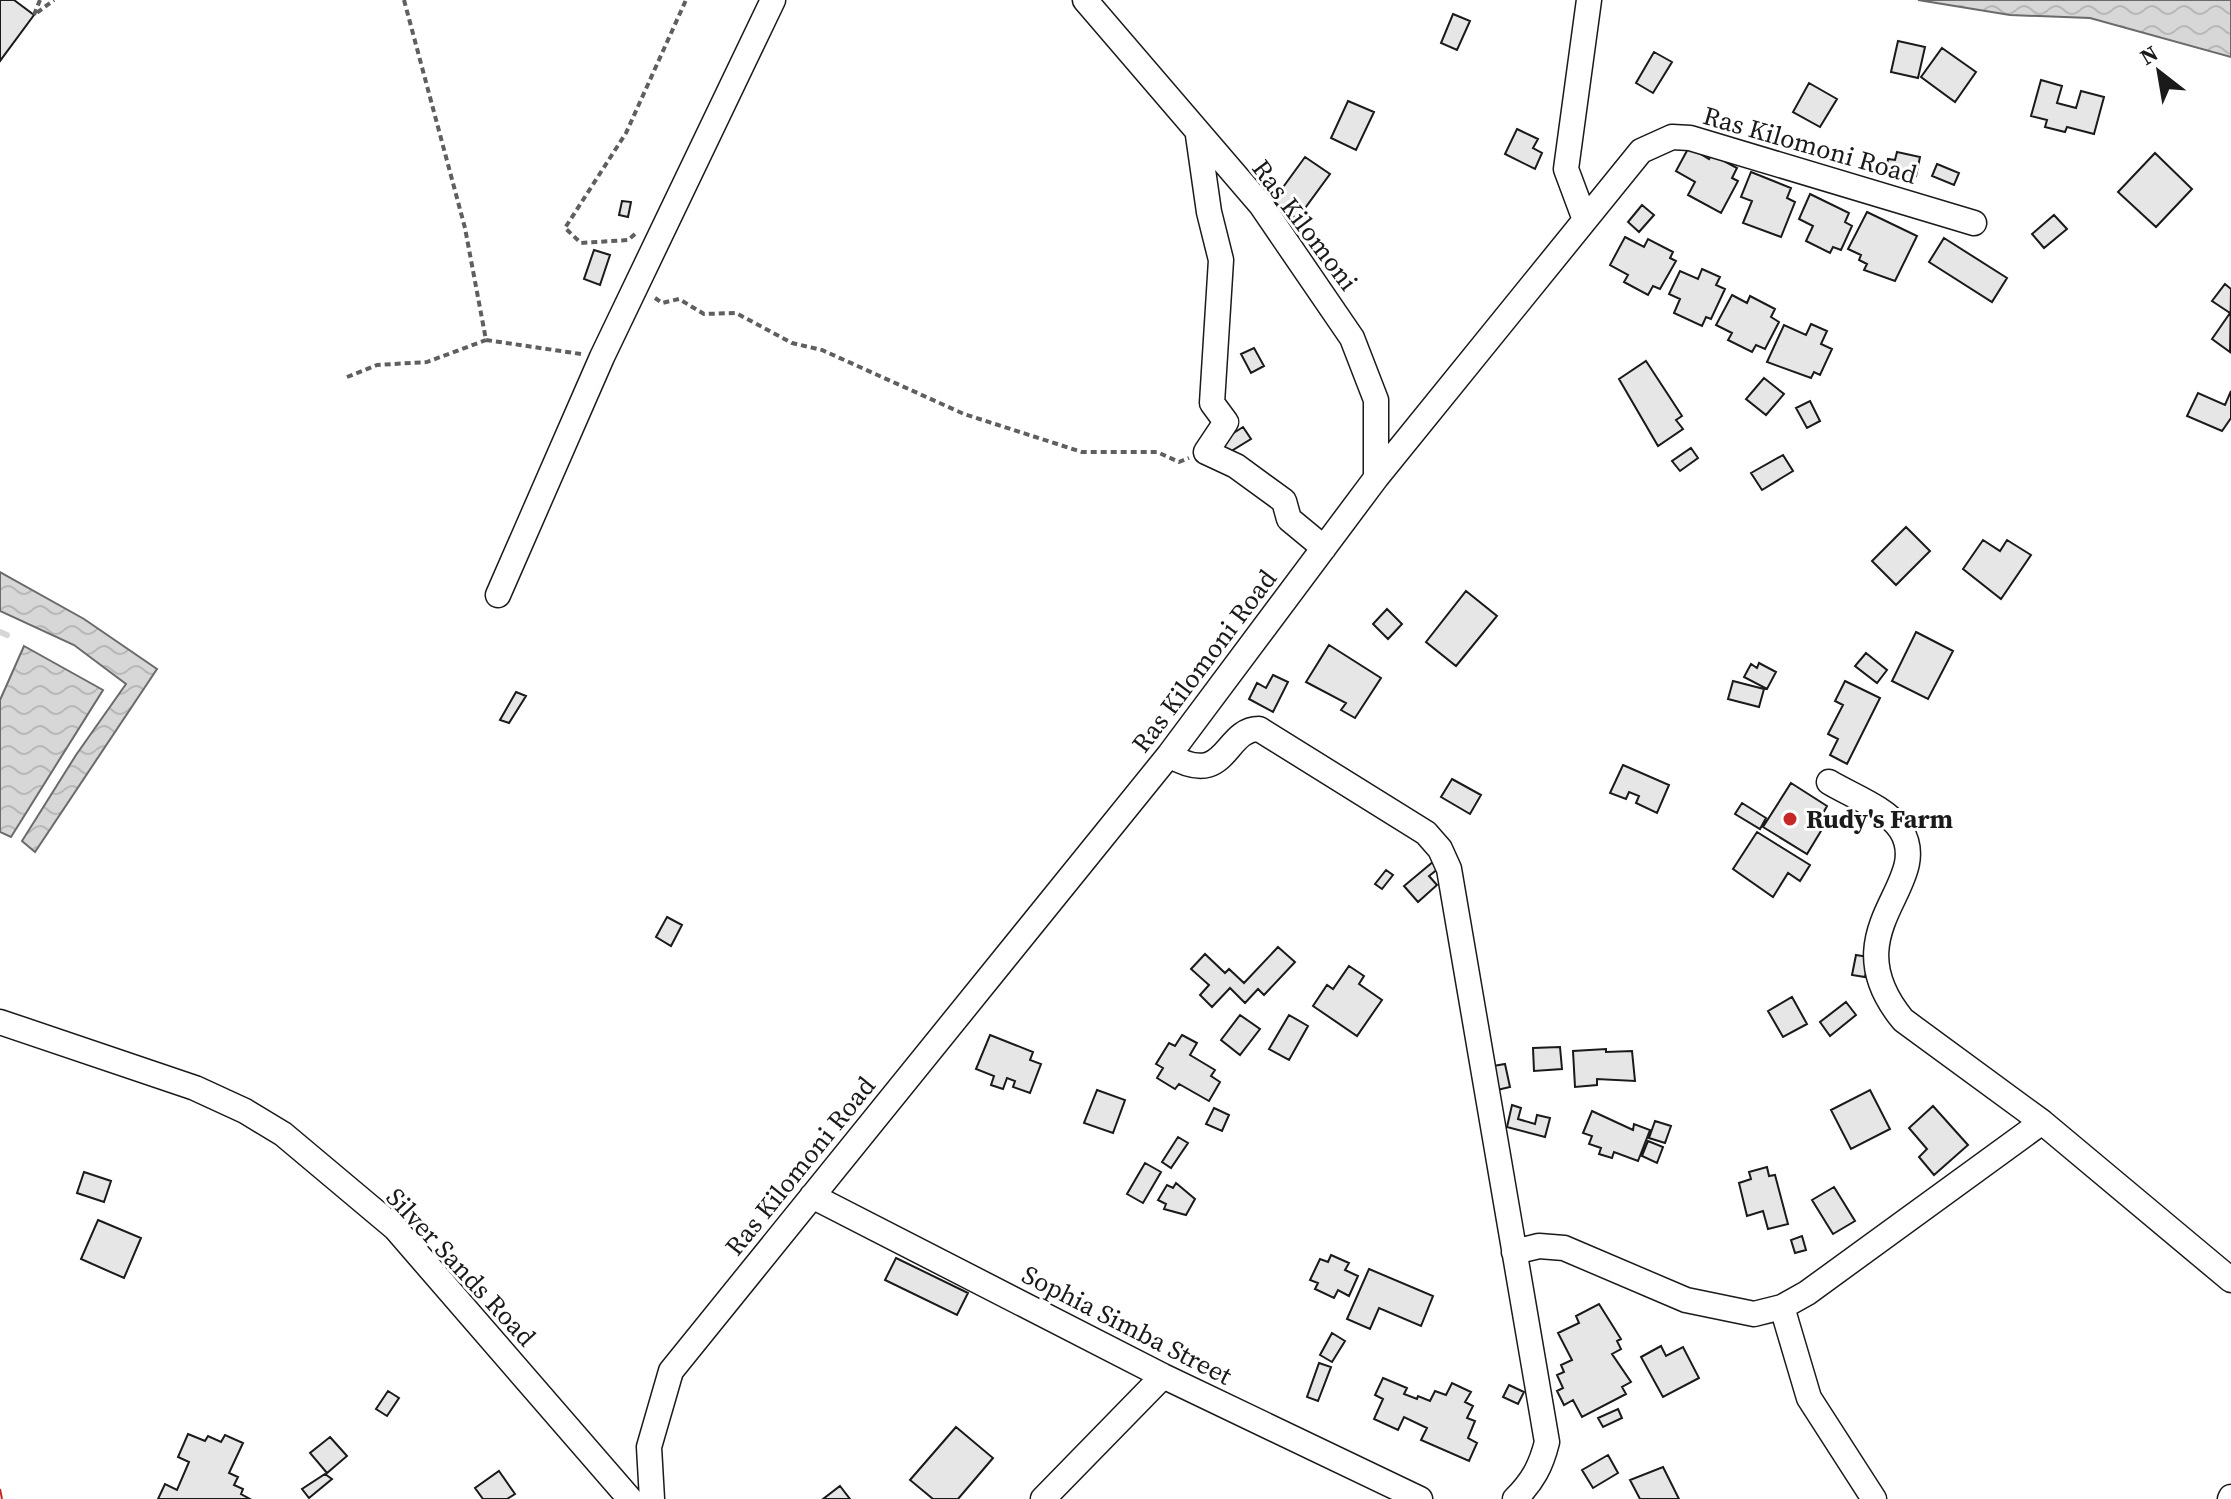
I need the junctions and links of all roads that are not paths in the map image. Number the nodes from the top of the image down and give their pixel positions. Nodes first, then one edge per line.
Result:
1 (773, 0) edge
2 (1085, 0) edge
3 (1589, 0) edge
4 (1198, 135) junction
5 (1585, 220) junction
6 (1974, 223) dead end
7 (1376, 478) junction
8 (1324, 548) junction
9 (498, 595) dead end
10 (1169, 755) junction
11 (1829, 782) dead end
12 (0, 1022) edge
13 (2042, 1122) junction
14 (812, 1196) junction
15 (1514, 1252) junction
16 (2231, 1280) edge
17 (1782, 1307) junction
18 (1163, 1376) junction
19 (630, 1499) edge
20 (652, 1499) edge
21 (1043, 1499) edge
22 (1420, 1499) edge
23 (1515, 1499) edge
24 (1874, 1499) edge

1 - 9 street
2 - 4 street, Ras Kilomoni
3 - 5 street
4 - 7 street, Ras Kilomoni
4 - 8 street
5 - 6 street, Ras Kilomoni Road
5 - 7 street, Ras Kilomoni Road
7 - 8 street, Ras Kilomoni Road
8 - 10 street, Ras Kilomoni Road
10 - 14 street, Ras Kilomoni Road
10 - 15 street
11 - 13 street
12 - 19 street, Silver Sands Road
13 - 16 street
13 - 17 street
14 - 18 street, Sophia Simba Street
14 - 20 street, Ras Kilomoni Road
15 - 17 street
15 - 23 street
17 - 24 street
18 - 21 street
18 - 22 street, Sophia Simba Street

